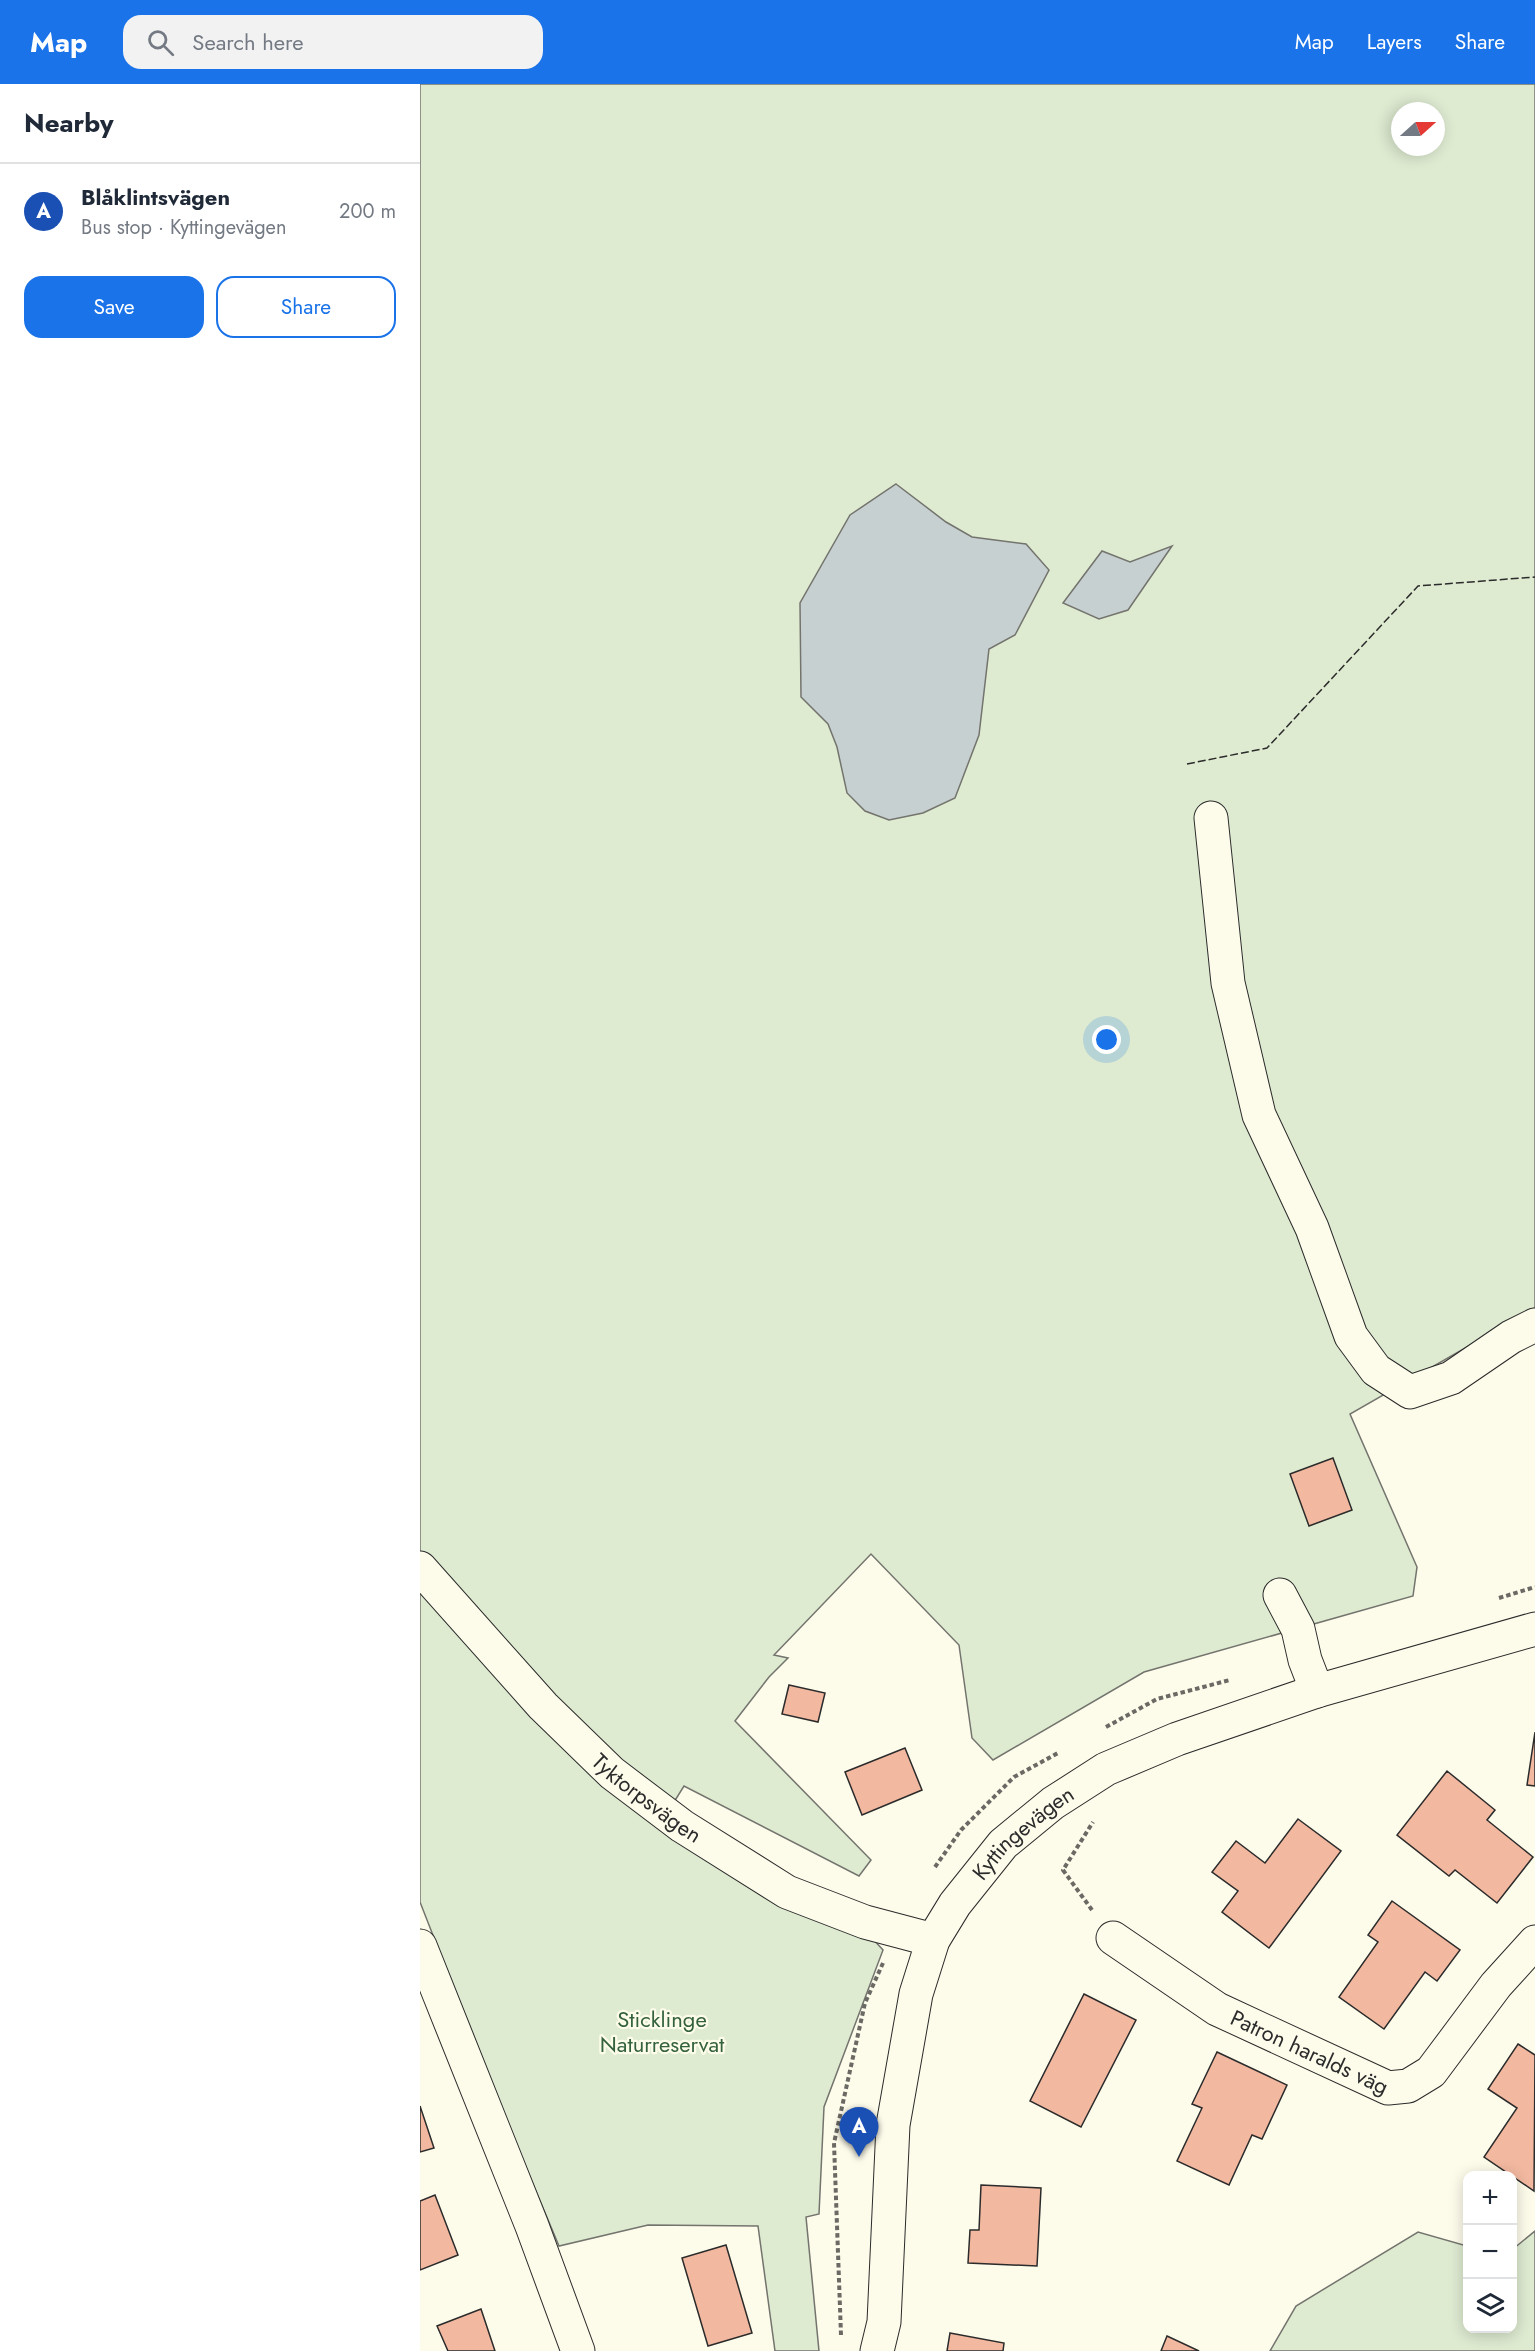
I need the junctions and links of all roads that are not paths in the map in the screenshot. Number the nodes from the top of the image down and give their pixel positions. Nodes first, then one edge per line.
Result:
1 (1211, 818) dead end
2 (1535, 1324) edge
3 (420, 1568) edge
4 (1280, 1595) dead end
5 (1535, 1629) edge
6 (1317, 1691) junction
7 (1113, 1938) road end
8 (933, 1940) junction
9 (1535, 1942) edge
10 (420, 1946) edge
11 (578, 2351) edge
12 (877, 2351) edge

1 - 2 street
3 - 8 street, Tyktorpsvägen
4 - 6 street
5 - 6 street, Kyttingevägen
6 - 8 street, Kyttingevägen
7 - 9 street, Patron haralds väg
8 - 12 street, Kyttingevägen
10 - 11 street

